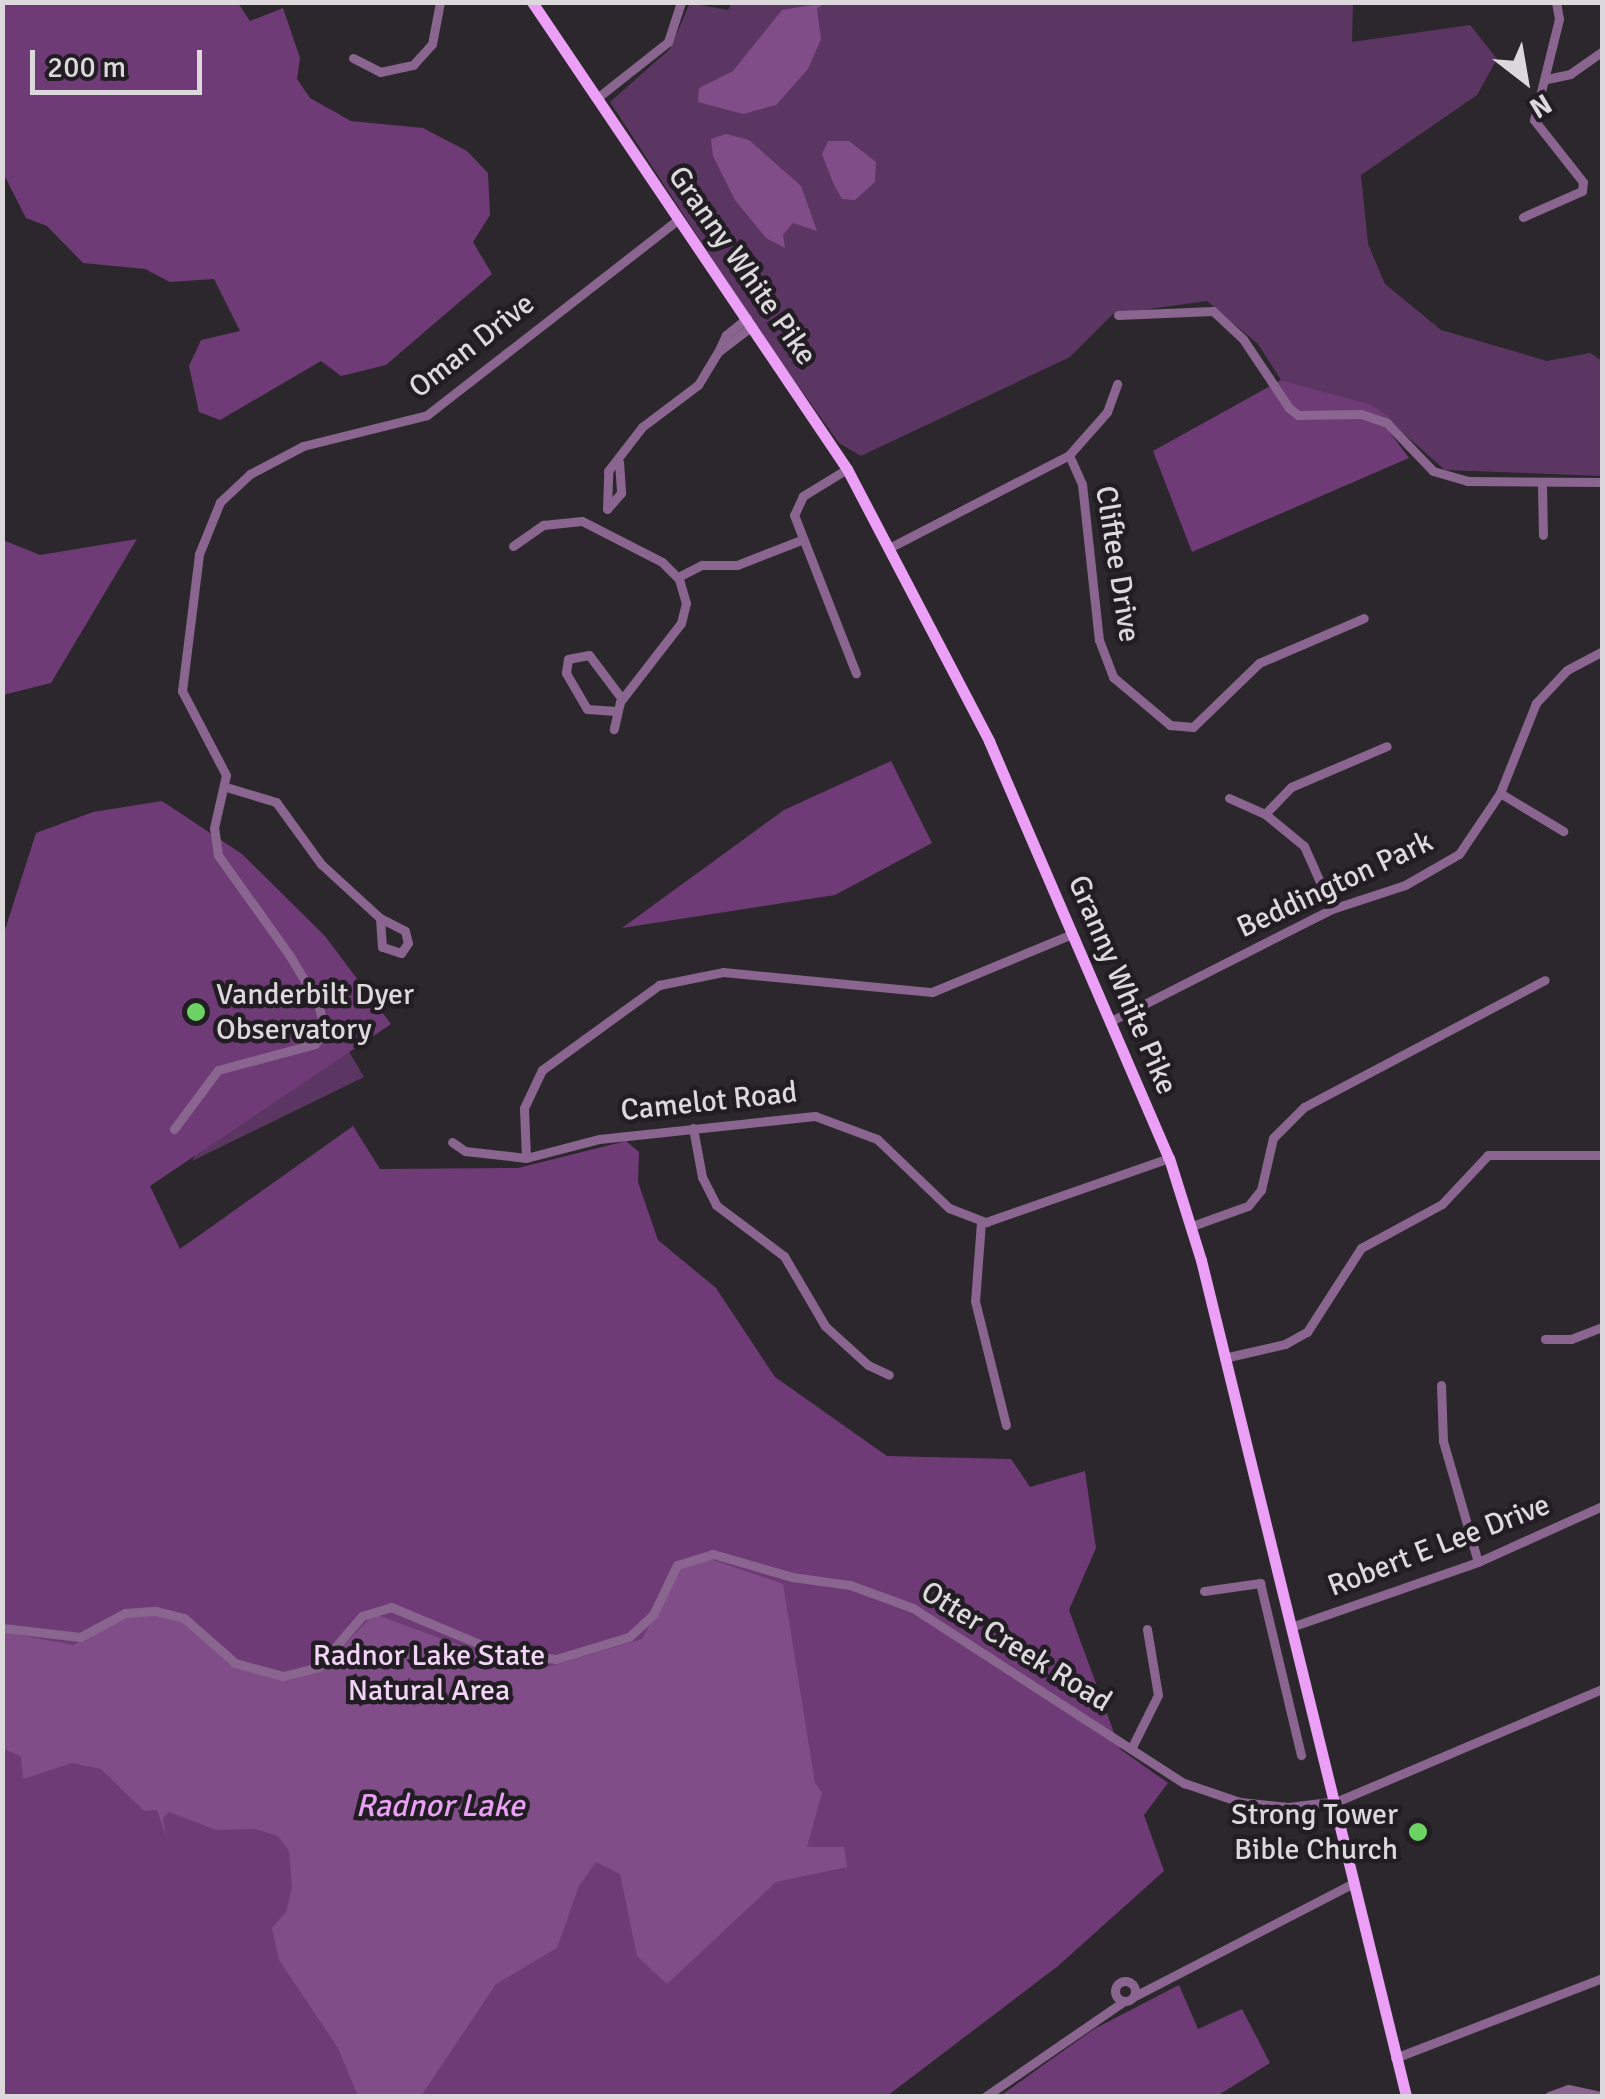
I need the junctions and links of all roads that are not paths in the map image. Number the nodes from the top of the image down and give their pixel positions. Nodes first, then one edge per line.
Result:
1 (440, 2) edge
2 (532, 2) edge
3 (681, 2) edge
4 (1556, 2) edge
5 (1602, 52) edge
6 (353, 58) dead end
7 (1547, 79) junction
8 (597, 98) junction
9 (1523, 216) dead end
10 (679, 219) junction
11 (1118, 314) dead end
12 (750, 322) junction
13 (1116, 384) dead end
14 (1069, 454) junction
15 (619, 462) junction
16 (848, 469) junction
17 (1602, 482) edge
18 (1542, 485) junction
19 (607, 510) junction
20 (598, 527) junction
21 (1542, 535) dead end
22 (801, 540) junction
23 (513, 546) dead end
24 (889, 548) junction
25 (678, 576) junction
26 (1364, 618) dead end
27 (1602, 651) edge
28 (856, 674) dead end
29 (622, 698) junction
30 (616, 711) junction
31 (614, 729) dead end
32 (1387, 746) dead end
33 (226, 787) junction
34 (1500, 793) junction
35 (1229, 798) dead end
36 (1265, 814) junction
37 (1562, 831) dead end
38 (1332, 910) junction
39 (380, 918) dead end
40 (1072, 934) junction
41 (1545, 980) dead end
42 (1110, 1022) junction
43 (694, 1128) junction
44 (174, 1129) dead end
45 (452, 1142) dead end
46 (1602, 1155) edge
47 (526, 1158) junction
48 (1169, 1158) junction
49 (980, 1222) junction
50 (1192, 1226) junction
51 (1602, 1327) edge
52 (1544, 1339) dead end
53 (1224, 1358) junction
54 (890, 1375) dead end
55 (1442, 1385) dead end
56 (1006, 1424) dead end
57 (1602, 1506) edge
58 (1478, 1562) junction
59 (1204, 1591) dead end
60 (1291, 1627) junction
61 (2, 1628) edge
62 (1147, 1629) dead end
63 (1302, 1680) junction
64 (1284, 1686) junction
65 (1602, 1689) edge
66 (1131, 1748) junction
67 (1301, 1755) dead end
68 (1332, 1803) junction
69 (1350, 1884) junction
70 (1602, 1978) edge
71 (1395, 2058) junction
72 (986, 2096) edge
73 (1406, 2096) edge
74 (1549, 2096) edge
75 (1600, 2096) edge

1 - 6 street
2 - 8 main road, Granny White Pike
3 - 8 street
4 - 7 street
5 - 7 street
7 - 9 street
8 - 10 main road, Granny White Pike
10 - 12 main road, Granny White Pike
10 - 33 street, Oman Drive
11 - 18 street
12 - 15 street
12 - 16 main road, Granny White Pike
13 - 14 street
14 - 24 street
14 - 26 street, Cliftee Drive
15 - 19 street
15 - 19 street
16 - 22 street
16 - 24 main road, Granny White Pike
17 - 18 street
18 - 21 street
19 - 20 street
20 - 23 street
20 - 25 street
22 - 25 street
22 - 28 street
24 - 40 main road, Granny White Pike
25 - 29 street
27 - 34 street, Beddington Park
29 - 30 street
29 - 30 street
30 - 31 street
32 - 36 street
33 - 39 street
33 - 44 street
34 - 37 street
34 - 38 street, Beddington Park
35 - 36 street
36 - 38 street
38 - 42 street, Beddington Park
40 - 42 main road, Granny White Pike
40 - 47 street
41 - 50 street
42 - 48 main road, Granny White Pike
43 - 47 street, Camelot Road
43 - 49 street, Camelot Road
43 - 54 street
45 - 47 street, Camelot Road
46 - 53 street
48 - 49 street
48 - 50 main road, Granny White Pike
49 - 56 street
50 - 53 main road, Granny White Pike
51 - 52 street
53 - 60 main road, Granny White Pike
55 - 58 street
57 - 58 street, Robert E Lee Drive
58 - 60 street, Robert E Lee Drive
59 - 64 street
60 - 63 main road, Granny White Pike
61 - 66 street, Otter Creek Road
62 - 66 street
63 - 64 street
63 - 68 main road, Granny White Pike
64 - 67 street
65 - 68 street, Otter Creek Road
66 - 68 street, Otter Creek Road
68 - 69 main road, Granny White Pike
69 - 71 main road, Granny White Pike
69 - 72 street
70 - 71 street
71 - 73 main road, Granny White Pike
74 - 75 street

